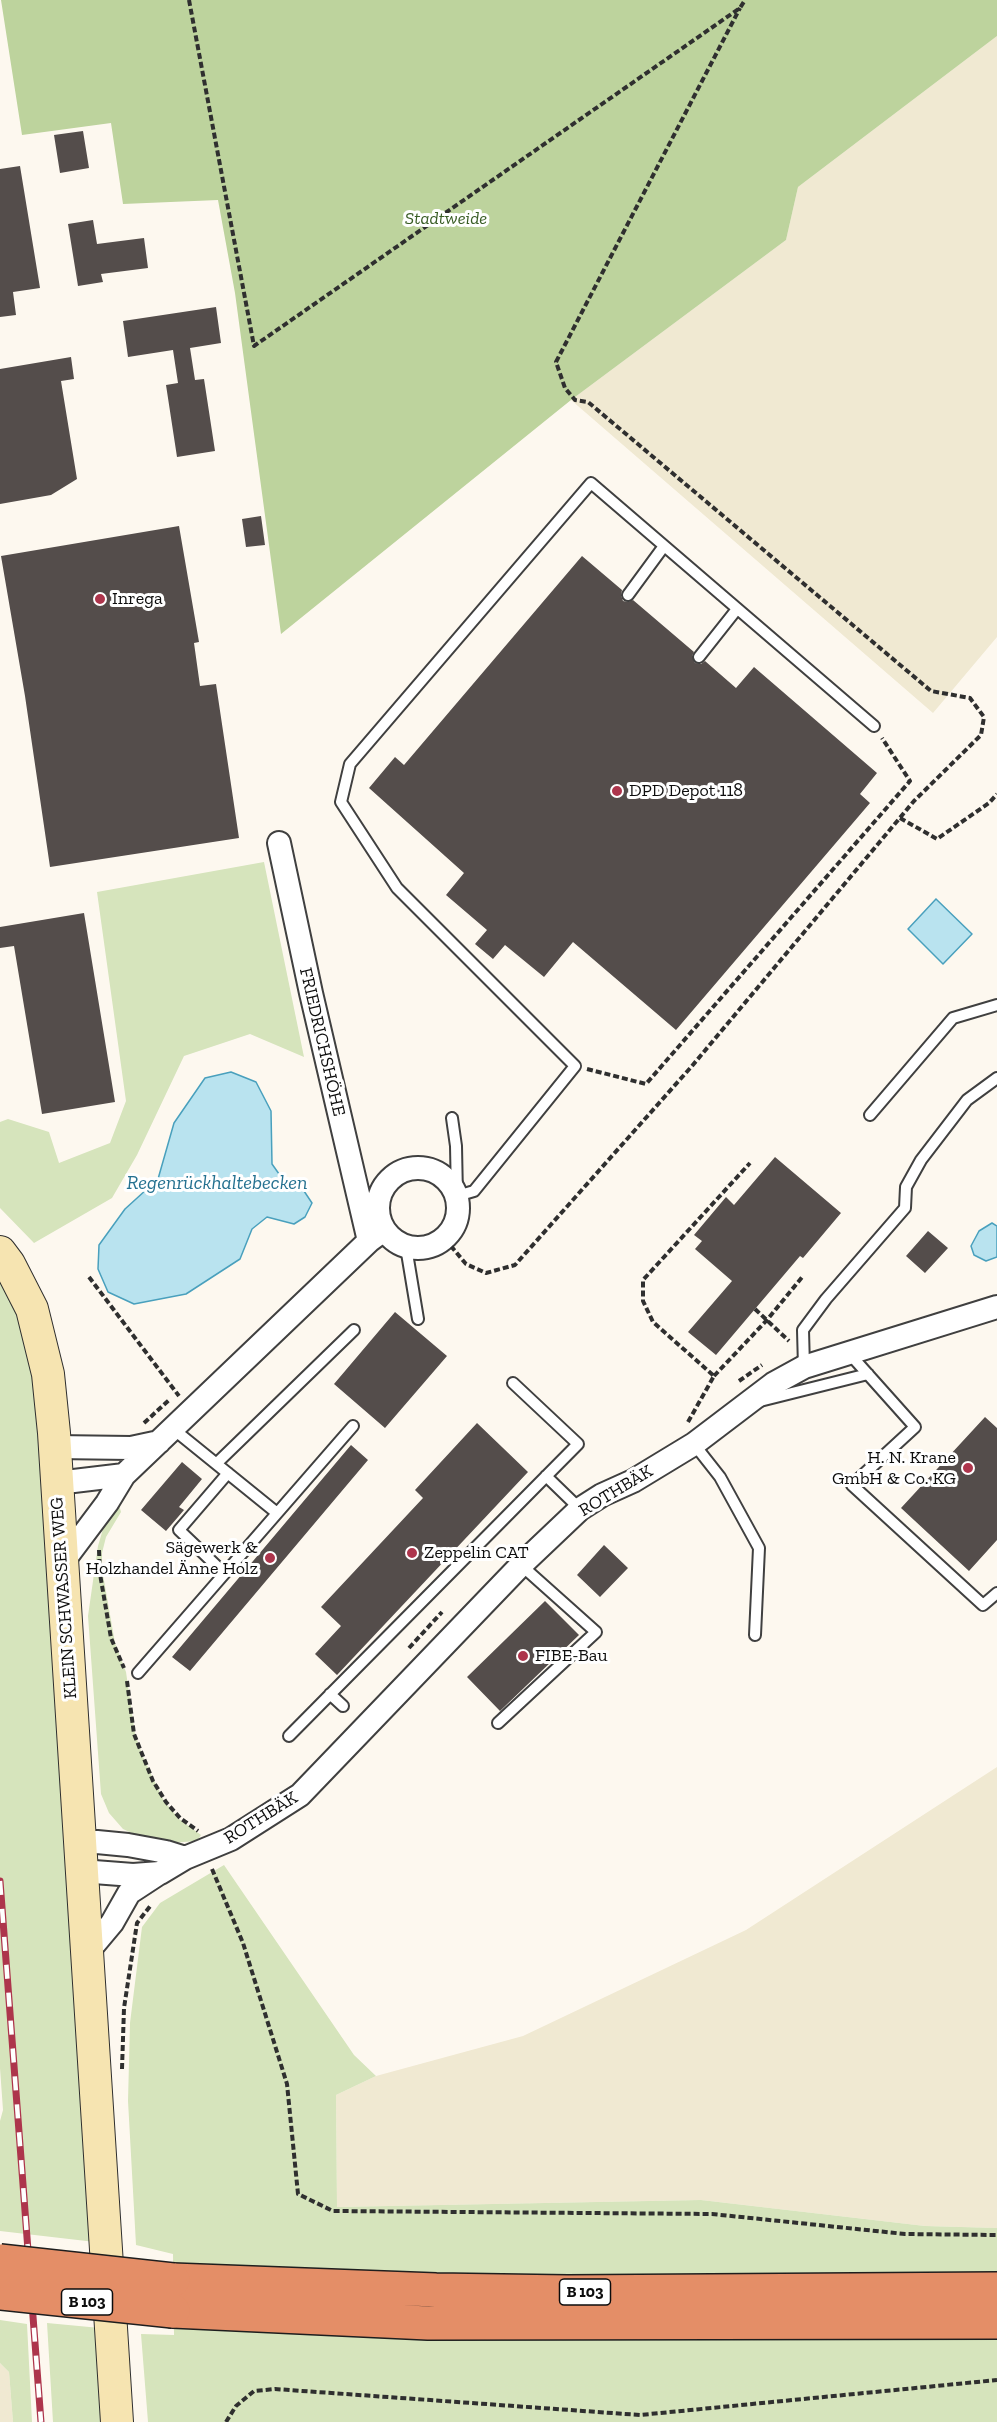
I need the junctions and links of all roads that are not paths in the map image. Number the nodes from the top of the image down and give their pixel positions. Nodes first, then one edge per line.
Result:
1 (664, 546) junction
2 (628, 595) dead end
3 (737, 609) junction
4 (699, 657) dead end
5 (874, 726) road end
6 (279, 843) dead end
7 (997, 1005) edge
8 (997, 1078) edge
9 (870, 1115) dead end
10 (452, 1118) dead end
11 (457, 1196) junction
12 (376, 1236) junction
13 (406, 1247) junction
14 (0, 1252) edge
15 (997, 1306) edge
16 (418, 1319) dead end
17 (354, 1330) dead end
18 (848, 1352) junction
19 (803, 1360) junction
20 (868, 1374) junction
21 (513, 1383) dead end
22 (741, 1406) junction
23 (352, 1426) dead end
24 (690, 1434) junction
25 (165, 1435) junction
26 (55, 1447) junction
27 (216, 1463) junction
28 (228, 1473) junction
29 (124, 1475) junction
30 (546, 1476) junction
31 (57, 1483) junction
32 (580, 1509) junction
33 (277, 1513) junction
34 (62, 1563) junction
35 (521, 1565) junction
36 (224, 1573) junction
37 (997, 1593) edge
38 (755, 1635) dead end
39 (138, 1673) dead end
40 (330, 1694) junction
41 (342, 1706) dead end
42 (498, 1723) dead end
43 (289, 1736) dead end
44 (80, 1857) junction
45 (193, 1864) junction
46 (160, 1873) junction
47 (86, 1954) junction
48 (0, 2261) edge
49 (997, 2289) edge
50 (0, 2293) edge
51 (173, 2296) junction
52 (997, 2322) edge
53 (117, 2422) edge

1 - 2 lane
1 - 3 lane
1 - 11 lane
3 - 4 lane
3 - 5 lane
6 - 12 street, FRIEDRICHSHÖHE
7 - 9 lane
8 - 19 lane
10 - 11 lane
11 - 12 street
11 - 13 street
12 - 13 street
12 - 25 street
13 - 16 lane
14 - 26 street, KLEIN SCHWASSER WEG
15 - 18 street, ROTHBÄK
17 - 27 lane
18 - 19 street, ROTHBÄK
18 - 20 lane
19 - 22 street, ROTHBÄK
20 - 22 lane
20 - 37 lane
21 - 30 lane
22 - 24 street, ROTHBÄK
23 - 33 lane
24 - 32 street, ROTHBÄK
24 - 38 lane
25 - 26 street
25 - 27 lane
25 - 29 street
26 - 31 street, KLEIN SCHWASSER WEG
27 - 28 lane
28 - 33 lane
28 - 36 lane
29 - 31 street
29 - 34 street
30 - 32 lane
30 - 40 lane
31 - 34 street, KLEIN SCHWASSER WEG
32 - 35 street, ROTHBÄK
33 - 36 lane
34 - 44 street, KLEIN SCHWASSER WEG
35 - 42 lane
35 - 45 street, ROTHBÄK
36 - 39 lane
40 - 41 lane
40 - 43 lane
44 - 45 street
44 - 46 street, ROTHBÄK
44 - 47 street, KLEIN SCHWASSER WEG
45 - 46 street, ROTHBÄK
46 - 47 street, ROTHBÄK
47 - 53 street, KLEIN SCHWASSER WEG
48 - 51 highway, B 103, bridge
49 - 51 highway, B 103
50 - 51 highway, B 103, bridge
51 - 52 highway, B 103

